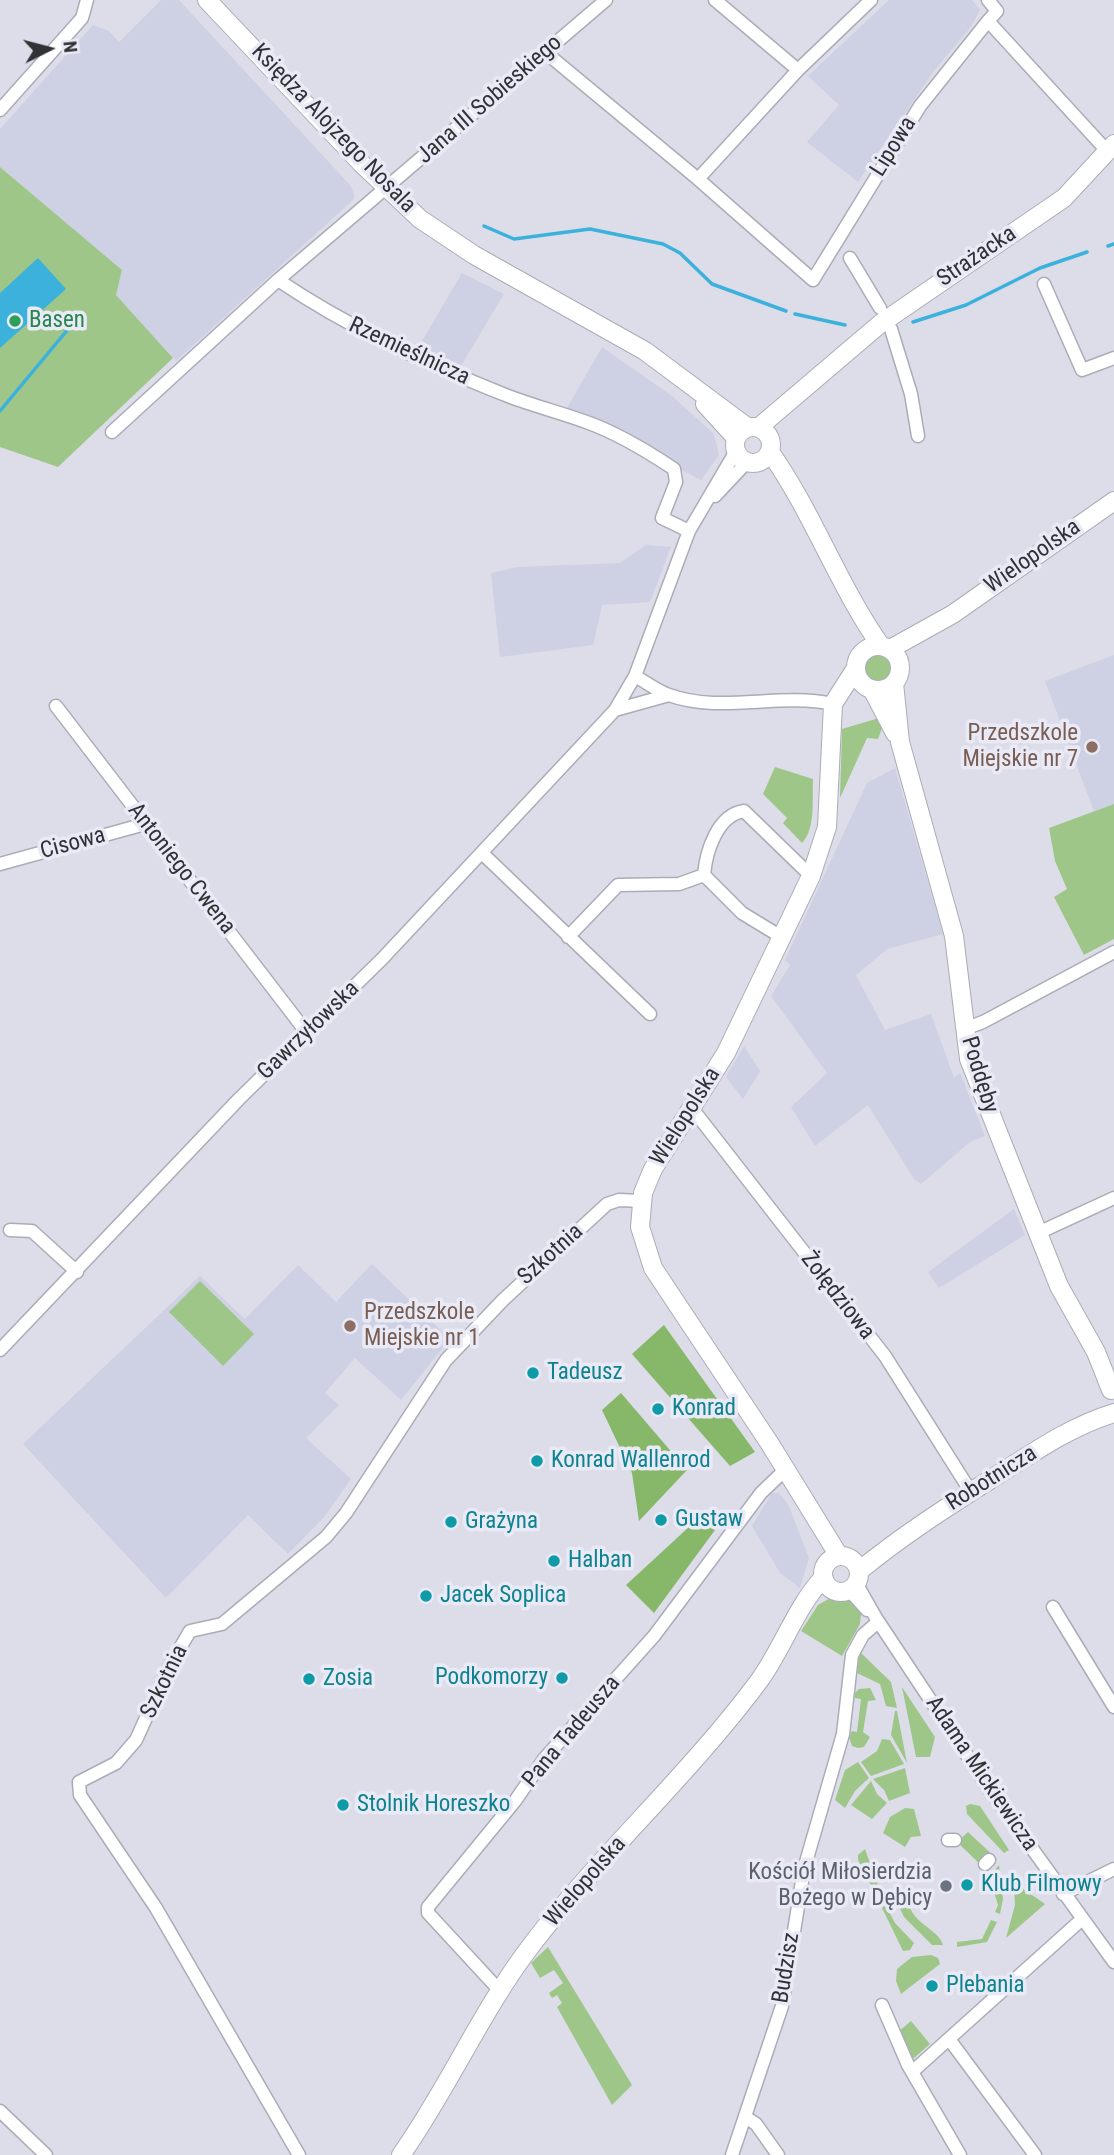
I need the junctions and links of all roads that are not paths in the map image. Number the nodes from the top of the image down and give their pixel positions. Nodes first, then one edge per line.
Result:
1 (87, 0) edge
2 (207, 0) edge
3 (606, 0) edge
4 (715, 0) edge
5 (870, 0) edge
6 (988, 0) edge
7 (988, 21) junction
8 (545, 52) junction
9 (798, 70) junction
10 (0, 110) edge
11 (1111, 148) edge
12 (698, 179) junction
13 (387, 189) junction
14 (850, 258) dead end
15 (278, 280) junction
16 (1044, 284) dead end
17 (880, 308) dead end
18 (891, 329) dead end
19 (1114, 358) edge
20 (112, 432) dead end
21 (918, 436) dead end
22 (753, 445) junction
23 (1114, 500) edge
24 (689, 531) junction
25 (850, 597) junction
26 (890, 653) junction
27 (859, 660) junction
28 (635, 676) junction
29 (894, 683) junction
30 (869, 688) junction
31 (668, 695) junction
32 (833, 704) junction
33 (56, 706) dead end
34 (615, 710) junction
35 (900, 742) junction
36 (145, 824) junction
37 (483, 854) junction
38 (0, 864) edge
39 (704, 874) junction
40 (811, 876) junction
41 (568, 937) junction
42 (783, 938) junction
43 (1114, 952) edge
44 (650, 1014) dead end
45 (964, 1029) junction
46 (307, 1033) junction
47 (691, 1107) junction
48 (1114, 1198) edge
49 (640, 1201) junction
50 (10, 1230) dead end
51 (1038, 1233) junction
52 (77, 1272) junction
53 (0, 1350) edge
54 (1113, 1394) edge
55 (786, 1469) junction
56 (971, 1492) junction
57 (842, 1573) junction
58 (1053, 1607) dead end
59 (877, 1620) junction
60 (1114, 1707) edge
61 (1114, 1869) edge
62 (1063, 1894) junction
63 (1081, 1920) junction
64 (1114, 1962) edge
65 (500, 1991) junction
66 (882, 2005) dead end
67 (949, 2039) junction
68 (912, 2072) junction
69 (0, 2111) edge
70 (747, 2118) junction
71 (46, 2155) edge
72 (299, 2155) edge
73 (401, 2155) edge
74 (732, 2155) edge
75 (778, 2155) edge
76 (960, 2155) edge
77 (1035, 2155) edge

1 - 10 street
2 - 13 street, Księdza Alojzego Nosala
3 - 8 street, Jana III Sobieskiego
4 - 9 street
5 - 9 street
6 - 7 street
7 - 11 street
7 - 12 street, Lipowa
8 - 12 street
8 - 13 street, Jana III Sobieskiego
9 - 12 street
11 - 22 street, Strażacka
13 - 15 street, Jana III Sobieskiego
13 - 22 street, Księdza Alojzego Nosala
14 - 17 street
15 - 20 street
15 - 24 street, Rzemieślnicza
16 - 19 street
18 - 21 street
22 - 24 street, Strażacka
22 - 25 street, Księdza Alojzego Nosala
23 - 26 street, Wielopolska
24 - 28 street, Strażacka
25 - 26 street, Księdza Alojzego Nosala
25 - 27 street, Księdza Alojzego Nosala
26 - 27 street
26 - 29 street
27 - 30 street, Księdza Alojzego Nosala
27 - 32 street, Wielopolska
28 - 31 street
28 - 34 street, Gawrzyłowska
29 - 30 street
29 - 35 street, Poddęby
30 - 32 street
30 - 35 street, Poddęby
31 - 32 street
31 - 34 street
32 - 40 street, Wielopolska
33 - 36 street, Antoniego Cwena
34 - 37 street, Gawrzyłowska
35 - 45 street, Poddęby
36 - 38 street, Cisowa
36 - 46 street, Antoniego Cwena
37 - 41 street
37 - 46 street, Gawrzyłowska
39 - 40 street
39 - 41 street
39 - 42 street
40 - 42 street, Wielopolska
41 - 44 street
42 - 47 street, Wielopolska
43 - 45 street
45 - 51 street, Poddęby
46 - 52 street, Gawrzyłowska
47 - 49 street, Wielopolska
47 - 56 street, Żołędziowa
48 - 51 street
49 - 55 street, Wielopolska
49 - 72 street, Szkotnia
50 - 52 street
51 - 54 street, Poddęby
52 - 53 street, Gawrzyłowska
54 - 56 street, Robotnicza
55 - 57 street, Wielopolska
55 - 65 street, Pana Tadeusza
56 - 57 street, Robotnicza
57 - 59 street, Adama Mickiewicza
57 - 65 street, Wielopolska
58 - 60 street
59 - 62 street, Adama Mickiewicza
59 - 70 street, Budzisz
61 - 62 street
62 - 63 street, Adama Mickiewicza
63 - 64 street, Adama Mickiewicza
63 - 67 street
65 - 73 street, Wielopolska
66 - 68 street
67 - 68 street
67 - 77 street
68 - 76 street
69 - 71 street
70 - 74 street, Budzisz
70 - 75 street

